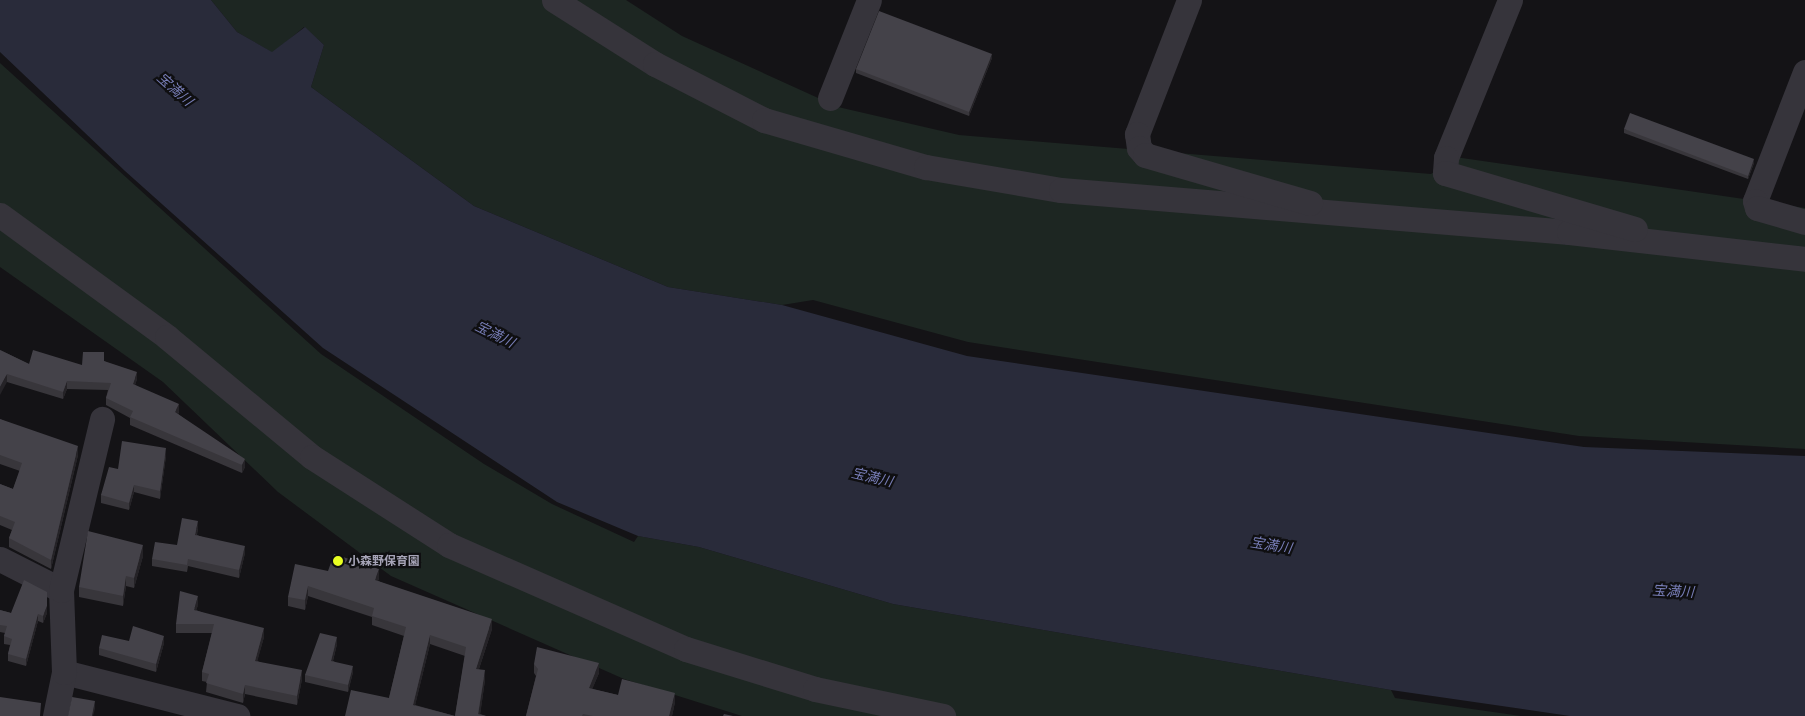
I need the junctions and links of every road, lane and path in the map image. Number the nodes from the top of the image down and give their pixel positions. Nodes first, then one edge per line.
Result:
1 (869, 0) edge
2 (1189, 0) edge
3 (1510, 0) edge
4 (560, 3) edge
5 (1805, 72) edge
6 (830, 98) dead end
7 (0, 215) edge
8 (1356, 217) junction
9 (1805, 222) edge
10 (1670, 244) junction
11 (1805, 259) edge
12 (102, 419) dead end
13 (0, 559) edge
14 (60, 590) junction
15 (64, 672) junction
16 (55, 716) edge
17 (237, 716) edge
18 (943, 716) edge

1 - 6 street
2 - 8 street
3 - 10 street
4 - 8 street
5 - 9 street
7 - 18 street
8 - 10 street
10 - 11 street
12 - 14 street
13 - 14 street
14 - 15 street
15 - 16 street
15 - 17 street

